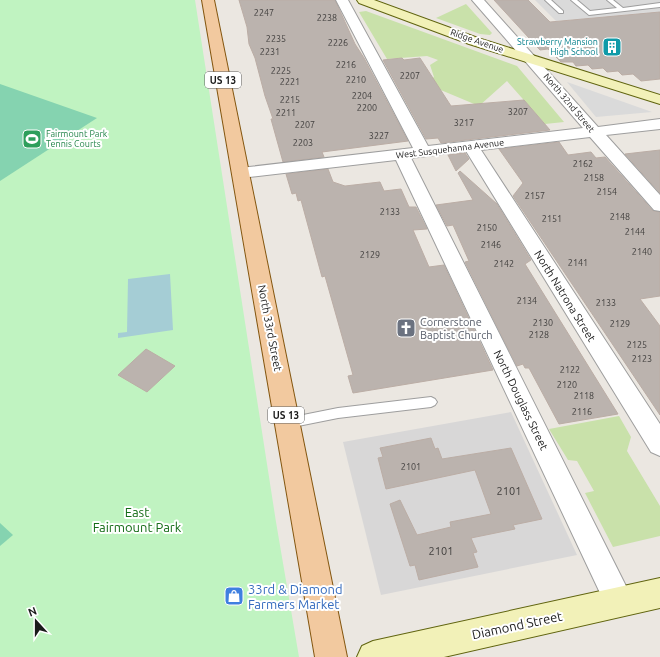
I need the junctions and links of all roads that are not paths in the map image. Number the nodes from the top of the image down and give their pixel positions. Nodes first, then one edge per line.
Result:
1 (208, 0) edge
2 (342, 0) edge
3 (363, 0) edge
4 (478, 0) edge
5 (548, 0) edge
6 (574, 0) edge
7 (610, 0) edge
8 (636, 0) edge
9 (660, 5) edge
10 (644, 7) junction
11 (621, 9) junction
12 (561, 12) dead end
13 (531, 60) junction
14 (660, 100) edge
15 (660, 124) edge
16 (593, 132) junction
17 (471, 146) junction
18 (423, 152) junction
19 (401, 154) junction
20 (240, 173) junction
21 (660, 206) edge
22 (431, 402) dead end
23 (288, 423) junction
24 (660, 445) edge
25 (660, 593) edge
26 (620, 602) junction
27 (331, 657) edge
28 (373, 657) edge

1 - 20 main road, North 33rd Street / US 13
2 - 18 street
3 - 13 street, Ridge Avenue
4 - 13 street, North 32nd Street
5 - 12 lane
6 - 11 lane
7 - 11 lane
8 - 10 lane
9 - 10 lane
10 - 11 lane
13 - 14 street, Ridge Avenue
13 - 16 street, North 32nd Street
15 - 16 street, West Susquehanna Avenue
16 - 17 street, West Susquehanna Avenue
16 - 21 street, North 32nd Street
17 - 18 street, West Susquehanna Avenue
17 - 24 street, North Natrona Street
18 - 19 street, West Susquehanna Avenue
19 - 20 street, West Susquehanna Avenue
19 - 26 street, North Douglass Street
20 - 23 main road, North 33rd Street / US 13
22 - 23 lane
23 - 27 main road, North 33rd Street / US 13
25 - 26 street, Diamond Street
26 - 28 street, Diamond Street

